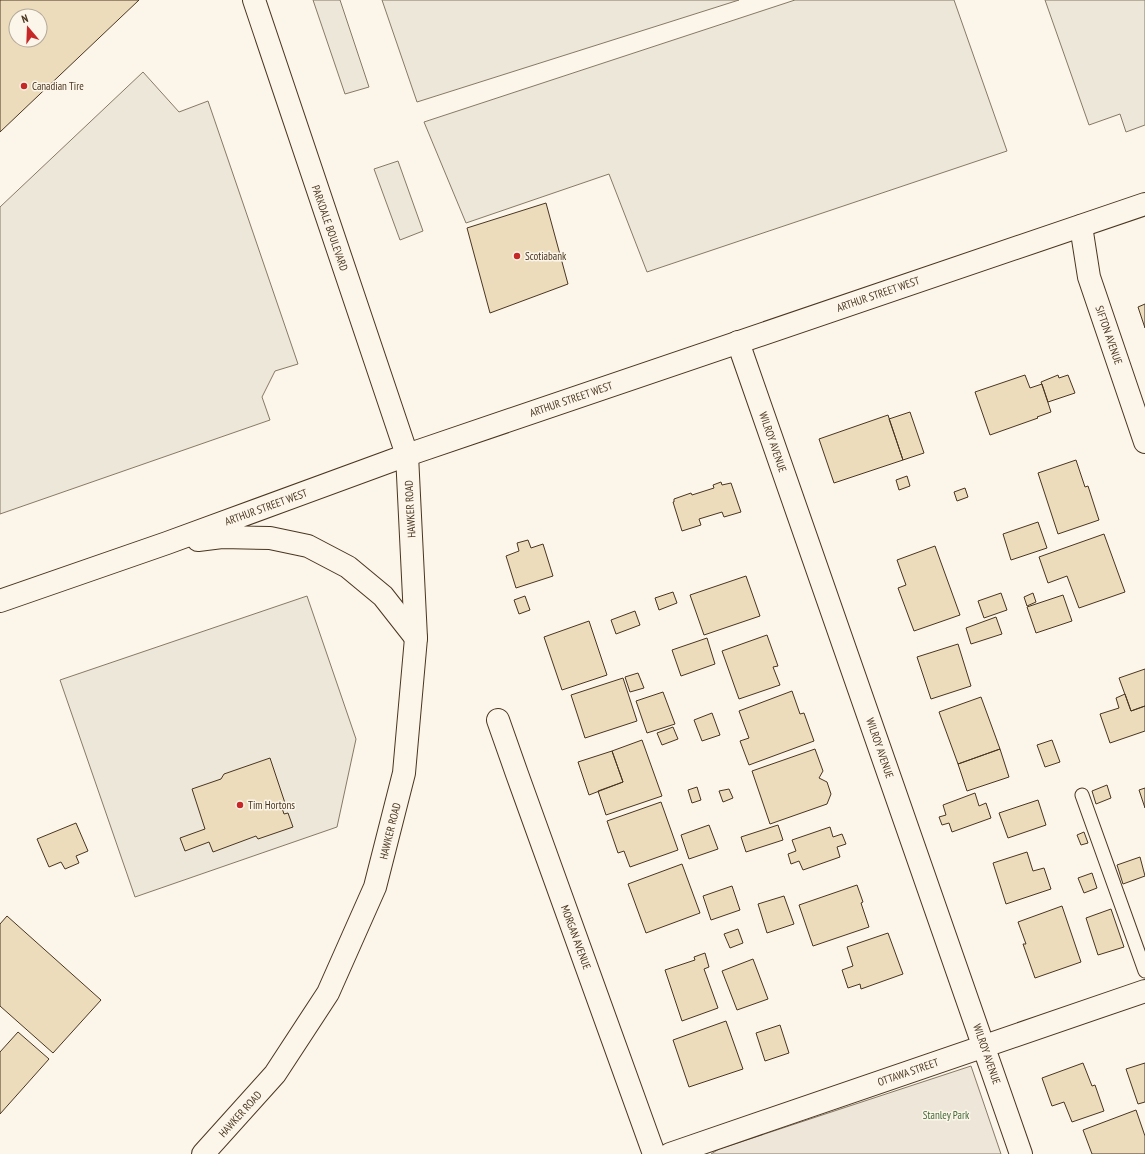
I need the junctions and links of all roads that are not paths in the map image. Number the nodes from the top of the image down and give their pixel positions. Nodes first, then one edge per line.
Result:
1 (254, 0) edge
2 (1145, 204) edge
3 (1080, 226) junction
4 (738, 342) junction
5 (1143, 429) edge
6 (407, 455) junction
7 (167, 543) junction
8 (0, 601) edge
9 (416, 638) junction
10 (498, 720) dead end
11 (1082, 795) dead end
12 (1145, 972) edge
13 (1145, 990) edge
14 (984, 1046) junction
15 (203, 1154) edge
16 (654, 1154) edge
17 (670, 1154) edge
18 (1021, 1154) edge

1 - 6 street, PARKDALE BOULEVARD
2 - 3 street, ARTHUR STREET WEST
3 - 4 street, ARTHUR STREET WEST
3 - 5 street, SIFTON AVENUE
4 - 6 street, ARTHUR STREET WEST
4 - 14 street, WILROY AVENUE
6 - 7 street, ARTHUR STREET WEST
6 - 9 street, HAWKER ROAD
7 - 8 street, ARTHUR STREET WEST
7 - 9 street
9 - 15 street, HAWKER ROAD
10 - 16 street, MORGAN AVENUE
11 - 12 lane
13 - 14 street, OTTAWA STREET
14 - 17 street, OTTAWA STREET
14 - 18 street, WILROY AVENUE

